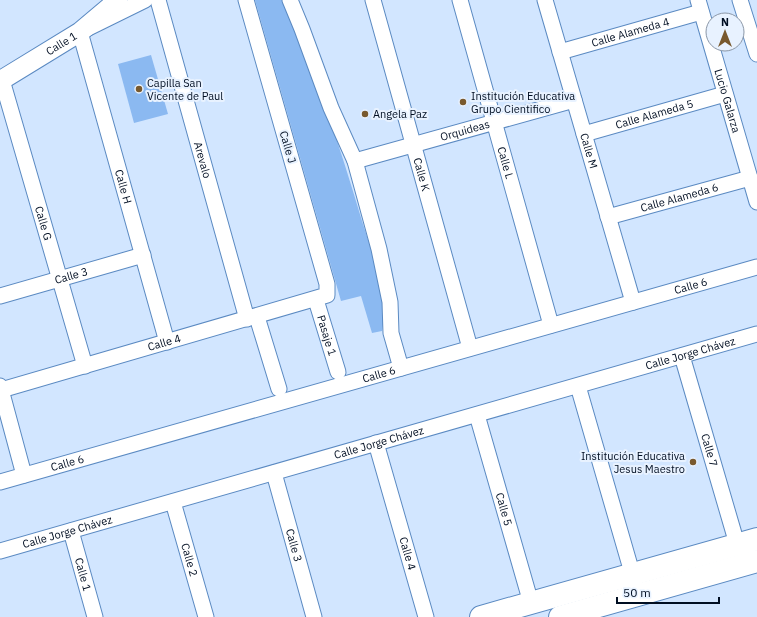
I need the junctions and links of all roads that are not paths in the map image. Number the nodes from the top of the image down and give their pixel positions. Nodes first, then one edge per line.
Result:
1 (118, 0) edge
2 (145, 0) edge
3 (158, 0) edge
4 (246, 0) edge
5 (290, 0) edge
6 (373, 0) edge
7 (460, 0) edge
8 (545, 0) edge
9 (740, 0) edge
10 (699, 6) edge
11 (80, 32) junction
12 (560, 52) junction
13 (757, 54) edge
14 (1, 80) edge
15 (725, 94) junction
16 (574, 100) junction
17 (494, 122) junction
18 (584, 134) junction
19 (413, 145) junction
20 (355, 161) junction
21 (750, 178) junction
22 (757, 202) edge
23 (608, 217) junction
24 (143, 255) junction
25 (757, 267) edge
26 (60, 279) junction
27 (0, 296) edge
28 (322, 297) junction
29 (633, 302) junction
30 (252, 318) junction
31 (552, 325) junction
32 (757, 334) edge
33 (167, 342) junction
34 (470, 348) junction
35 (682, 356) junction
36 (85, 366) junction
37 (402, 368) junction
38 (338, 372) dead end
39 (578, 386) junction
40 (1, 388) edge
41 (279, 389) dead end
42 (477, 415) junction
43 (376, 443) junction
44 (274, 472) junction
45 (24, 475) junction
46 (0, 482) edge
47 (173, 502) junction
48 (72, 531) junction
49 (747, 542) edge
50 (0, 551) edge
51 (757, 561) edge
52 (632, 574) junction
53 (638, 595) junction
54 (531, 603) junction
55 (488, 616) edge
56 (95, 617) edge
57 (206, 617) edge
58 (314, 617) edge
59 (426, 617) edge
60 (560, 617) edge

1 - 11 street, Calle 1
2 - 11 street
3 - 30 street, Arevalo
4 - 28 street, Calle J
5 - 20 street
6 - 19 street, Calle K
7 - 17 street, Calle L
8 - 12 street, Calle M
9 - 13 street
10 - 12 street, Calle Alameda 4
10 - 15 street, Lucio Galarza
11 - 14 street, Calle 1
11 - 24 street, Calle H
12 - 16 street, Calle M
14 - 26 street, Calle G
15 - 18 street, Calle Alameda 5
15 - 21 street, Lucio Galarza
16 - 17 street, Orquideas
16 - 18 street, Calle M
17 - 19 street, Orquideas
17 - 31 street, Calle L
18 - 23 street, Calle M
19 - 20 street, Orquideas
19 - 34 street, Calle K
20 - 37 street
21 - 22 street, Lucio Galarza
21 - 23 street, Calle Alameda 6
23 - 29 street, Calle M
24 - 26 street, Calle 3
24 - 33 street, Calle H
25 - 29 street, Calle 6
26 - 27 street, Calle 3
26 - 36 street, Calle G
28 - 30 street, Calle 4
28 - 38 street, Pasaje 1
29 - 31 street, Calle 6
30 - 33 street, Calle 4
30 - 41 street, Arevalo
31 - 34 street, Calle 6
32 - 35 street, Calle Jorge Chávez
33 - 36 street, Calle 4
34 - 37 street, Calle 6
35 - 39 street, Calle Jorge Chávez
35 - 49 street, Calle 7
36 - 40 street, Calle 4
37 - 45 street, Calle 6
39 - 42 street, Calle Jorge Chávez
39 - 52 street
40 - 45 street
42 - 43 street, Calle Jorge Chávez
42 - 54 street, Calle 5
43 - 44 street, Calle Jorge Chávez
43 - 59 street, Calle 4
44 - 47 street, Calle Jorge Chávez
44 - 58 street, Calle 3
45 - 46 street, Calle 6
47 - 48 street, Calle Jorge Chávez
47 - 57 street, Calle 2
48 - 50 street, Calle Jorge Chávez
48 - 56 street, Calle 1
49 - 52 main road
51 - 53 main road
52 - 53 street
52 - 54 main road
53 - 60 main road
54 - 55 main road

